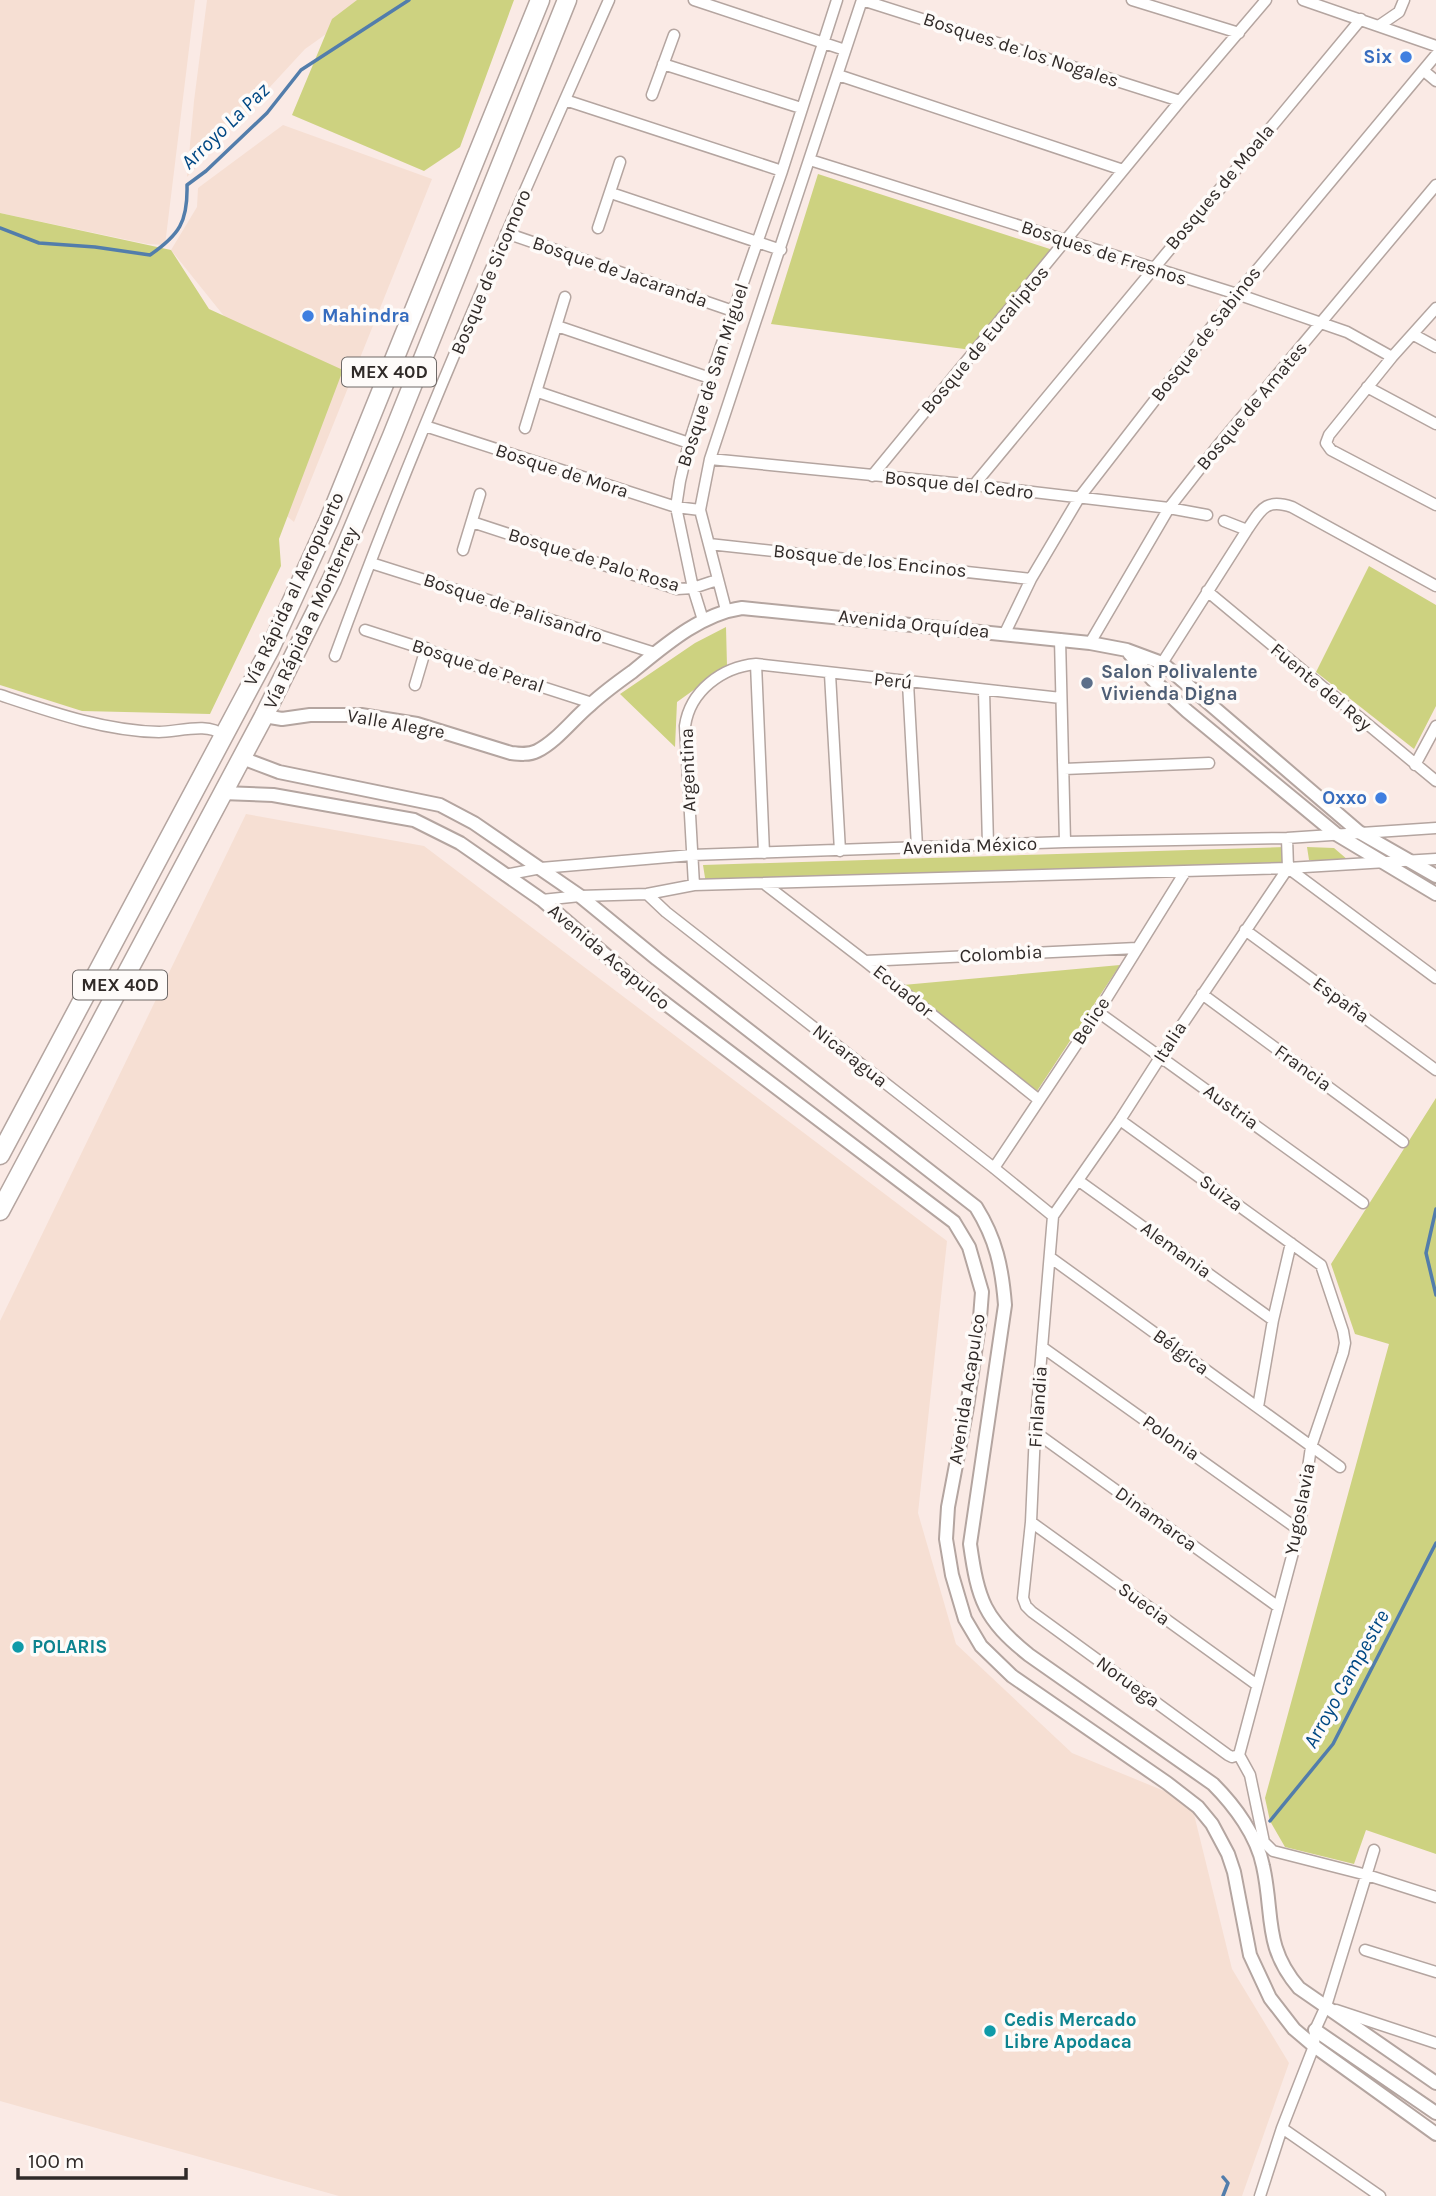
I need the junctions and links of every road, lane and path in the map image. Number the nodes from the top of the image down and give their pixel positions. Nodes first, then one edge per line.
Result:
1 (540, 0) edge
2 (567, 0) edge
3 (609, 0) edge
4 (694, 0) edge
5 (836, 0) edge
6 (862, 0) edge
7 (1132, 0) edge
8 (1266, 0) edge
9 (1303, 0) edge
10 (1404, 0) edge
11 (1361, 19) junction
12 (1380, 25) junction
13 (1239, 33) junction
14 (674, 34) dead end
15 (822, 43) junction
16 (1436, 46) edge
17 (845, 50) junction
18 (1436, 55) edge
19 (663, 64) junction
20 (1424, 71) junction
21 (838, 75) junction
22 (1436, 81) edge
23 (652, 95) dead end
24 (565, 100) junction
25 (1180, 101) junction
26 (801, 108) junction
27 (810, 160) junction
28 (620, 162) dead end
29 (1123, 170) junction
30 (782, 172) junction
31 (1436, 185) edge
32 (611, 193) junction
33 (598, 228) dead end
34 (506, 233) junction
35 (1067, 241) junction
36 (756, 243) junction
37 (780, 250) junction
38 (1152, 269) junction
39 (1237, 294) junction
40 (565, 297) dead end
41 (1436, 308) edge
42 (733, 311) junction
43 (1320, 324) junction
44 (557, 326) junction
45 (1414, 335) junction
46 (1436, 347) edge
47 (1392, 357) junction
48 (710, 378) junction
49 (1367, 387) junction
50 (538, 392) junction
51 (1436, 424) edge
52 (425, 426) junction
53 (525, 428) dead end
54 (689, 443) junction
55 (710, 460) junction
56 (872, 476) junction
57 (974, 485) junction
58 (480, 495) dead end
59 (1079, 498) junction
60 (1436, 505) edge
61 (676, 507) junction
62 (1170, 508) junction
63 (701, 510) junction
64 (1207, 515) dead end
65 (1224, 521) dead end
66 (472, 522) junction
67 (1247, 530) junction
68 (709, 544) junction
69 (463, 550) dead end
70 (371, 563) junction
71 (1031, 579) junction
72 (717, 580) junction
73 (1436, 586) edge
74 (693, 588) junction
75 (1207, 591) junction
76 (726, 610) junction
77 (703, 620) junction
78 (365, 630) dead end
79 (1005, 633) junction
80 (1060, 639) junction
81 (1090, 643) junction
82 (426, 649) junction
83 (1127, 650) junction
84 (655, 653) junction
85 (335, 656) dead end
86 (1162, 663) junction
87 (757, 664) junction
88 (726, 672) joint
89 (830, 674) junction
90 (1152, 679) junction
91 (908, 683) junction
92 (415, 685) dead end
93 (984, 690) junction
94 (0, 695) edge
95 (1061, 698) junction
96 (592, 703) junction
97 (264, 716) junction
98 (1436, 726) edge
99 (222, 735) junction
100 (242, 758) junction
101 (1209, 763) dead end
102 (1415, 765) junction
103 (1064, 769) junction
104 (279, 772) junction
105 (1436, 781) edge
106 (222, 793) junction
107 (272, 795) junction
108 (1436, 828) edge
109 (1360, 832) junction
110 (1336, 835) junction
111 (1286, 838) junction
112 (1065, 842) junction
113 (988, 845) junction
114 (917, 847) junction
115 (840, 851) junction
116 (764, 853) junction
117 (692, 855) junction
118 (1410, 859) junction
119 (1436, 859) edge
120 (1382, 861) junction
121 (541, 868) junction
122 (1288, 868) junction
123 (1185, 872) junction
124 (505, 875) junction
125 (1436, 876) edge
126 (766, 884) junction
127 (694, 885) junction
128 (647, 894) junction
129 (1436, 894) edge
130 (580, 896) junction
131 (542, 900) junction
132 (1245, 930) junction
133 (1137, 948) junction
134 (866, 961) junction
135 (1436, 978) edge
136 (1202, 994) junction
137 (1098, 1012) junction
138 (1161, 1056) junction
139 (1436, 1070) edge
140 (1039, 1100) junction
141 (1120, 1120) junction
142 (1403, 1142) dead end
143 (0, 1155) edge
144 (994, 1168) junction
145 (1079, 1181) junction
146 (1363, 1203) dead end
147 (0, 1211) edge
148 (1053, 1216) junction
149 (1291, 1243) junction
150 (1051, 1258) junction
151 (1321, 1265) joint
152 (1273, 1320) junction
153 (1042, 1347) junction
154 (1258, 1407) junction
155 (1035, 1432) junction
156 (1311, 1447) junction
157 (1340, 1467) dead end
158 (1031, 1522) junction
159 (1299, 1530) junction
160 (1023, 1598) joint
161 (1277, 1606) junction
162 (1257, 1685) junction
163 (1239, 1755) junction
164 (1374, 1850) dead end
165 (1367, 1875) junction
166 (1436, 1897) edge
167 (1365, 1950) dead end
168 (1436, 1972) edge
169 (1326, 2006) junction
170 (1315, 2030) junction
171 (1436, 2043) edge
172 (1314, 2046) junction
173 (1436, 2083) edge
174 (1436, 2113) edge
175 (1282, 2128) junction
176 (1436, 2134) edge
177 (1260, 2196) edge
178 (1380, 2196) edge

1 - 99 highway, Vía Rápida al Aeropuerto / MEX 40D
2 - 97 highway, Vía Rápida a Monterrey / MEX 40D
3 - 24 street, Bosque de Sicomoro
4 - 15 street
5 - 15 street, Bosque de San Miguel
6 - 17 street, Bosque de San Miguel
6 - 25 street, Bosques de los Nogales
7 - 13 street
8 - 13 street, Bosque de Eucaliptos
9 - 11 street
10 - 12 street
11 - 12 street
11 - 38 street, Bosques de Moala
12 - 16 street
13 - 25 street, Bosque de Eucaliptos
14 - 19 street
15 - 17 street
15 - 26 street, Bosque de San Miguel
17 - 21 street, Bosque de San Miguel
18 - 20 street, Bosque de Sabinos
19 - 23 street
19 - 26 street
20 - 22 street
20 - 39 street, Bosque de Sabinos
21 - 27 street, Bosque de San Miguel
21 - 29 street
24 - 30 street
24 - 34 street, Bosque de Sicomoro
25 - 29 street, Bosque de Eucaliptos
26 - 30 street, Bosque de San Miguel
27 - 35 street, Bosques de Fresnos
27 - 37 street, Bosque de San Miguel
28 - 32 street
29 - 35 street, Bosque de Eucaliptos
30 - 36 street, Bosque de San Miguel
31 - 43 street, Bosque de Amates
32 - 33 street
32 - 36 street
34 - 42 street, Bosque de Jacaranda
34 - 52 street, Bosque de Sicomoro
35 - 38 street, Bosques de Fresnos
35 - 56 street, Bosque de Eucaliptos
36 - 37 street
36 - 42 street, Bosque de San Miguel
37 - 55 street, Bosque de San Miguel
38 - 39 street, Bosques de Fresnos
38 - 57 street, Bosques de Moala
39 - 43 street, Bosques de Fresnos
39 - 59 street, Bosque de Sabinos
40 - 44 street
41 - 45 street
42 - 48 street, Bosque de San Miguel
43 - 47 street, Bosques de Fresnos
43 - 62 street, Bosque de Amates
44 - 48 street
44 - 50 street
45 - 46 street
45 - 47 street
47 - 49 street
48 - 54 street, Bosque de San Miguel
49 - 51 street
49 - 60 street
50 - 53 street
50 - 54 street
52 - 61 street, Bosque de Mora
52 - 70 street, Bosque de Sicomoro
54 - 61 street, Bosque de San Miguel
55 - 56 street, Bosque del Cedro
55 - 63 street, Bosque de San Miguel
56 - 57 street, Bosque del Cedro
57 - 59 street, Bosque del Cedro
58 - 66 street
59 - 62 street, Bosque del Cedro
59 - 71 street, Bosque de Sabinos
61 - 63 street, Bosque de Mora
61 - 74 street, Bosque de San Miguel
62 - 64 street, Bosque del Cedro
62 - 81 street, Bosque de Amates
63 - 68 street, Bosque de San Miguel
65 - 67 street
66 - 69 street
66 - 74 street, Bosque de Palo Rosa
67 - 73 street
67 - 75 street
68 - 71 street, Bosque de los Encinos
68 - 72 street, Bosque de San Miguel
70 - 84 street, Bosque de Palisandro
70 - 85 street, Bosque de Sicomoro
71 - 79 street, Bosque de Sabinos
72 - 74 street, Bosque de Palo Rosa
72 - 76 street, Bosque de San Miguel
74 - 77 street, Bosque de San Miguel
75 - 86 street
75 - 102 street, Fuente del Rey
76 - 77 street, Avenida Orquídea
76 - 79 street, Avenida Orquídea
77 - 84 street
78 - 82 street, Bosque de Peral
79 - 80 street, Avenida Orquídea
80 - 81 street, Avenida Orquídea
80 - 95 street
81 - 83 street, Avenida Orquídea
82 - 92 street
82 - 96 street, Bosque de Peral
83 - 86 street, Avenida Orquídea
83 - 90 street
84 - 96 street
86 - 90 street
86 - 109 street, Avenida Orquídea
87 - 88 street, Perú
87 - 89 street, Perú
87 - 116 street
88 - 117 street, Argentina
89 - 91 street, Perú
89 - 115 street
90 - 110 street
91 - 93 street, Perú
91 - 114 street
93 - 95 street, Perú
93 - 113 street
94 - 99 street
95 - 103 street
96 - 97 street, Valle Alegre
97 - 100 highway, Vía Rápida a Monterrey / MEX 40D
98 - 102 street
99 - 143 highway, Vía Rápida al Aeropuerto / MEX 40D
100 - 104 street, Avenida Acapulco
100 - 106 highway, Vía Rápida a Monterrey / MEX 40D
101 - 103 street
102 - 105 street, Fuente del Rey
103 - 112 street
104 - 107 street
104 - 121 street, Avenida Acapulco
106 - 107 street, Avenida Acapulco
106 - 147 highway, Vía Rápida a Monterrey / MEX 40D
107 - 124 street, Avenida Acapulco
108 - 109 street, Avenida México
109 - 110 street, Avenida México
109 - 118 street, Avenida Orquídea
110 - 111 street, Avenida México
110 - 120 street
111 - 112 street, Avenida México
111 - 122 street
112 - 113 street, Avenida México
113 - 114 street, Avenida México
114 - 115 street, Avenida México
115 - 116 street, Avenida México
116 - 117 street, Avenida México
117 - 121 street, Avenida México
117 - 127 street, Argentina
118 - 119 street, Avenida México
118 - 120 street, Avenida México
118 - 125 street, Avenida Orquídea
120 - 122 street, Avenida México
120 - 129 street
121 - 124 street, Avenida México
121 - 130 street, Avenida Acapulco
122 - 123 street, Avenida México
122 - 132 street, Italia
122 - 135 street
123 - 126 street, Avenida México
123 - 133 street, Belice
124 - 131 street, Avenida Acapulco
126 - 127 street, Avenida México
126 - 134 street, Ecuador
127 - 128 street, Avenida México
128 - 130 street, Avenida México
128 - 144 street, Nicaragua
130 - 131 street, Avenida México
130 - 169 street, Avenida Acapulco
131 - 172 street, Avenida Acapulco
132 - 136 street, Italia
132 - 139 street, España
133 - 134 street, Colombia
133 - 137 street, Belice
134 - 140 street, Ecuador
136 - 138 street, Italia
136 - 142 street, Francia
137 - 138 street, Austria
137 - 140 street, Belice
138 - 141 street, Italia
138 - 146 street, Austria
140 - 144 street, Belice
141 - 145 street, Italia
141 - 149 street, Suiza
144 - 148 street, Nicaragua
145 - 148 street, Italia
145 - 152 street, Alemania
148 - 150 street, Finlandia
149 - 151 street, Suiza
149 - 152 street
150 - 153 street, Finlandia
150 - 154 street, Bélgica
151 - 156 street, Yugoslavia
152 - 154 street
153 - 155 street, Finlandia
153 - 159 street, Polonia
154 - 156 street, Bélgica
155 - 158 street, Finlandia
155 - 161 street, Dinamarca
156 - 157 street, Bélgica
156 - 159 street, Yugoslavia
158 - 160 street, Finlandia
158 - 162 street, Suecia
159 - 161 street, Yugoslavia
160 - 163 street, Noruega
161 - 162 street, Yugoslavia
162 - 163 street, Yugoslavia
163 - 165 street
164 - 165 street
165 - 166 street
165 - 169 street
167 - 168 street
169 - 170 street
169 - 171 street
169 - 173 street, Avenida Acapulco
170 - 172 street
170 - 174 street
172 - 175 street
172 - 176 street, Avenida Acapulco
175 - 177 street
175 - 178 street

